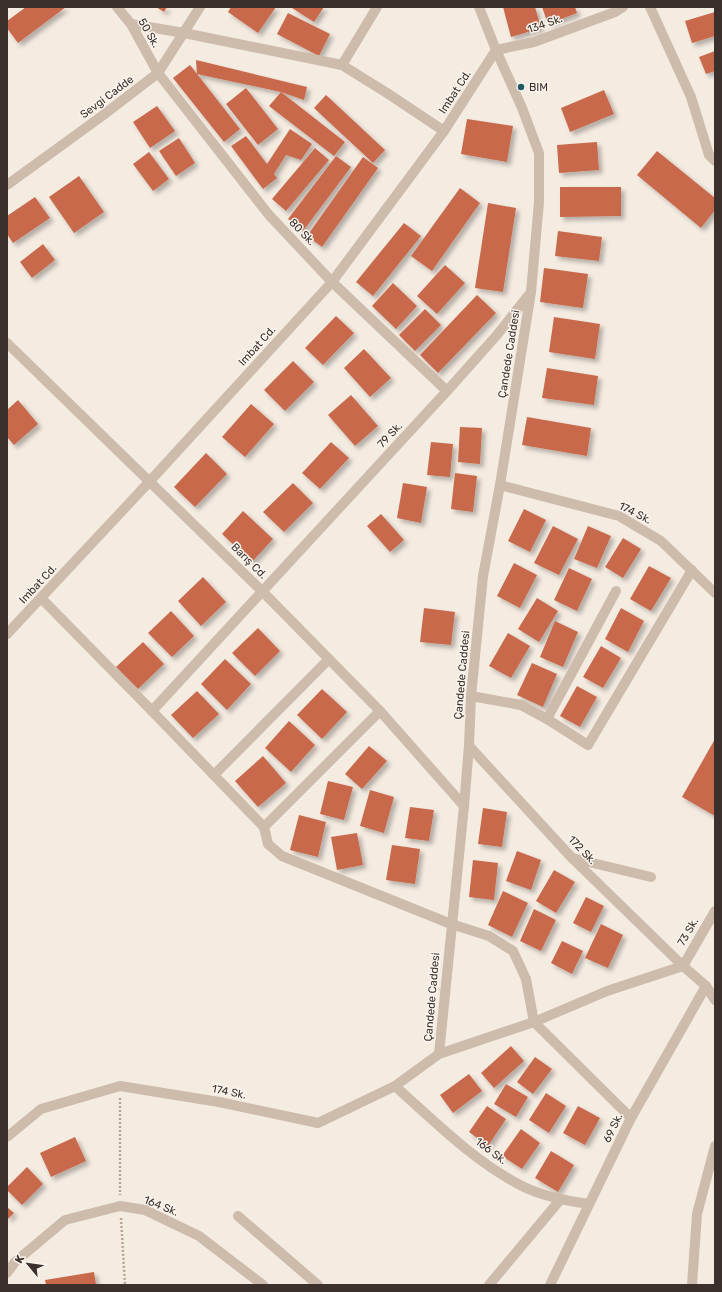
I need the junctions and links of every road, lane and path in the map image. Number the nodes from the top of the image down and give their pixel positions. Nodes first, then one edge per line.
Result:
1 (117, 7) edge
2 (200, 7) edge
3 (377, 7) edge
4 (479, 7) edge
5 (623, 7) edge
6 (650, 7) edge
7 (131, 24) junction
8 (184, 33) junction
9 (496, 50) junction
10 (342, 65) junction
11 (158, 73) junction
12 (444, 131) junction
13 (715, 161) edge
14 (7, 184) edge
15 (332, 282) junction
16 (531, 292) junction
17 (7, 343) edge
18 (447, 391) junction
19 (150, 481) junction
20 (500, 485) junction
21 (692, 570) junction
22 (262, 591) junction
23 (616, 591) dead end
24 (715, 593) edge
25 (41, 598) junction
26 (7, 634) edge
27 (329, 659) junction
28 (471, 696) junction
29 (152, 711) junction
30 (380, 711) junction
31 (547, 718) junction
32 (469, 746) junction
33 (214, 775) junction
34 (464, 806) junction
35 (264, 827) junction
36 (572, 858) junction
37 (651, 877) dead end
38 (715, 911) edge
39 (451, 924) junction
40 (683, 966) junction
41 (706, 986) junction
42 (715, 1000) edge
43 (534, 1022) junction
44 (439, 1054) junction
45 (120, 1086) junction
46 (395, 1086) junction
47 (631, 1118) junction
48 (7, 1137) edge
49 (715, 1146) edge
50 (560, 1200) junction
51 (589, 1204) junction
52 (120, 1206) junction
53 (238, 1216) dead end
54 (7, 1273) edge
55 (125, 1285) edge
56 (263, 1285) edge
57 (318, 1285) edge
58 (489, 1285) edge
59 (550, 1285) edge
60 (692, 1285) edge

1 - 7 street, 50 Sk.
2 - 8 street, Sevgi Cadde
3 - 10 street
4 - 9 street, Çandede Caddesi
5 - 9 street, 134 Sk.
6 - 13 street
7 - 8 street
7 - 11 street, 50 Sk.
8 - 10 street
8 - 11 street, Sevgi Cadde
9 - 12 street, Imbat Cd.
9 - 16 street, Çandede Caddesi
10 - 12 street
11 - 14 street, Sevgi Cadde
11 - 15 street, 80 Sk.
12 - 15 street, Imbat Cd.
15 - 18 street, 80 Sk.
15 - 19 street, Imbat Cd.
16 - 18 street, 79 Sk.
16 - 20 street, Çandede Caddesi
17 - 19 street, Barış Cd.
18 - 22 street, 79 Sk.
19 - 22 street, Barış Cd.
19 - 25 street, Imbat Cd.
20 - 21 street, 174 Sk.
20 - 28 street, Çandede Caddesi
21 - 24 street, 174 Sk.
21 - 31 street
22 - 27 street, Barış Cd.
22 - 29 street, 79 Sk.
23 - 31 street
25 - 26 street, Imbat Cd.
25 - 29 street
27 - 30 street, Barış Cd.
27 - 33 street
28 - 31 street
28 - 32 street, Çandede Caddesi
29 - 33 street
30 - 34 street, Barış Cd.
30 - 35 street
32 - 34 street, Çandede Caddesi
32 - 36 street, 172 Sk.
33 - 35 street
34 - 39 street, Çandede Caddesi
35 - 39 street
36 - 37 street
36 - 40 street, 172 Sk.
38 - 40 street, 73 Sk.
39 - 43 street
39 - 44 street, Çandede Caddesi
40 - 41 street
40 - 43 street, Çandede Caddesi
41 - 42 street
41 - 47 street, 69 Sk.
43 - 44 street, Çandede Caddesi
43 - 47 street
44 - 46 street, 174 Sk.
45 - 46 street, 174 Sk.
45 - 48 street, 174 Sk.
45 - 52 path
46 - 50 street, 166 Sk.
47 - 51 street, 69 Sk.
49 - 60 street
50 - 51 street, 166 Sk.
50 - 58 street
51 - 59 street, 69 Sk.
52 - 54 street, 164 Sk.
52 - 55 path
52 - 56 street, 164 Sk.
53 - 57 street

